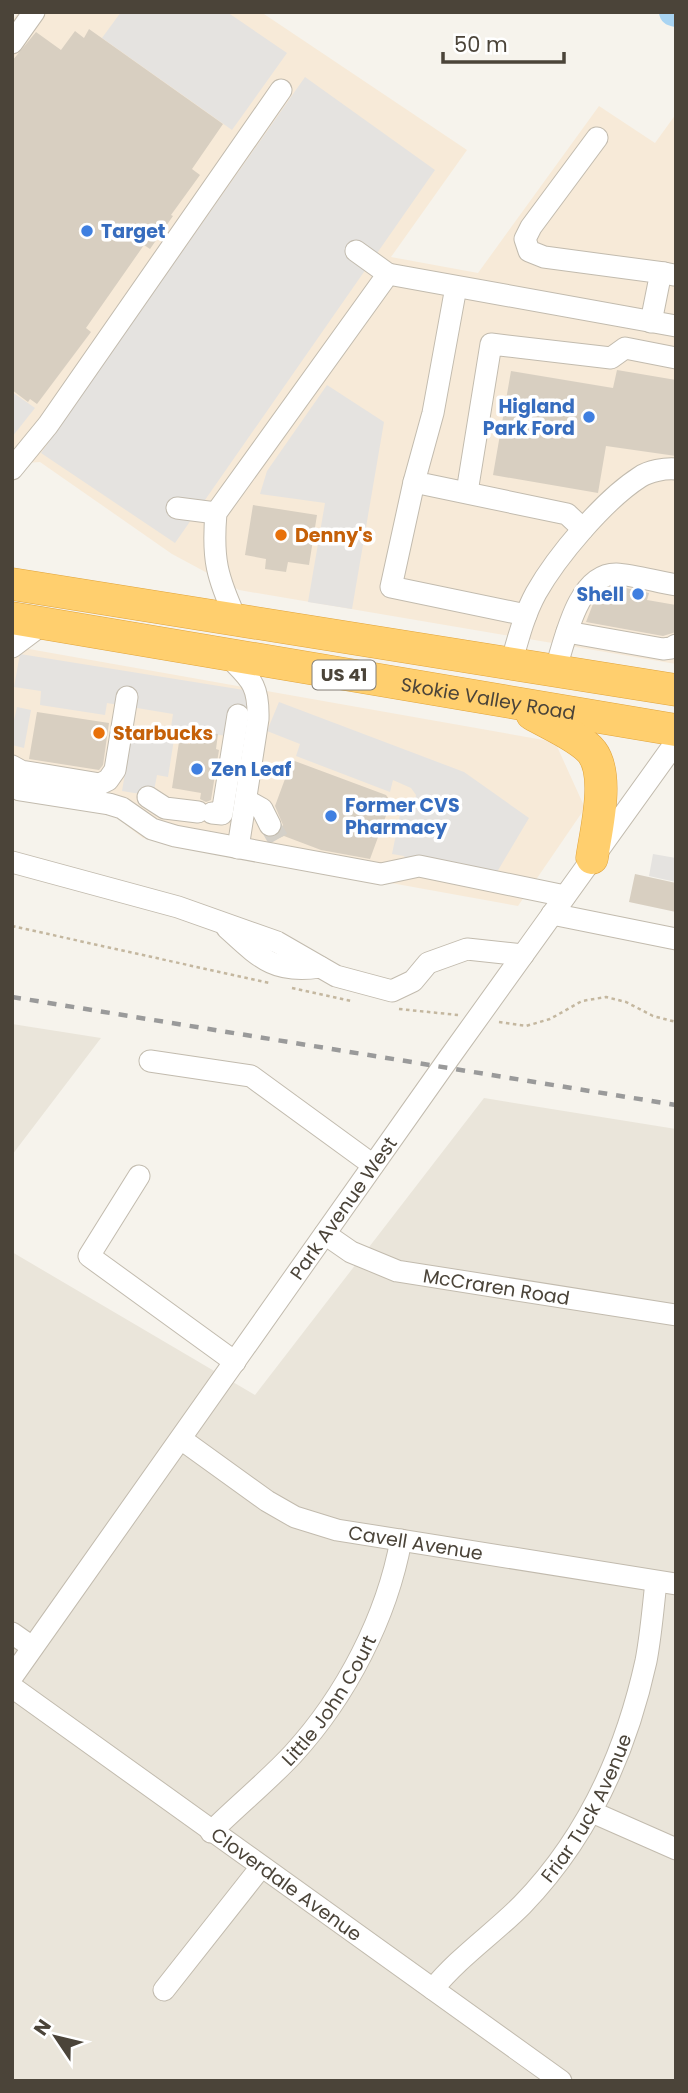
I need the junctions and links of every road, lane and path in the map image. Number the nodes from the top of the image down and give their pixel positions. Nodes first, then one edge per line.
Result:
1 (34, 12) edge
2 (12, 43) edge
3 (281, 90) dead end
4 (597, 138) dead end
5 (356, 251) dead end
6 (388, 274) junction
7 (670, 274) edge
8 (456, 287) junction
9 (651, 322) junction
10 (676, 326) edge
11 (676, 358) edge
12 (15, 463) edge
13 (676, 469) edge
14 (414, 482) junction
15 (467, 492) junction
16 (177, 508) dead end
17 (216, 513) junction
18 (583, 529) junction
19 (13, 584) edge
20 (676, 585) edge
21 (526, 615) junction
22 (12, 618) edge
23 (236, 619) junction
24 (44, 623) junction
25 (568, 632) junction
26 (640, 645) junction
27 (676, 645) edge
28 (12, 647) edge
29 (227, 655) junction
30 (511, 664) junction
31 (555, 671) junction
32 (635, 683) junction
33 (676, 690) edge
34 (127, 697) dead end
35 (513, 704) junction
36 (238, 715) dead end
37 (676, 730) edge
38 (676, 742) edge
39 (12, 766) edge
40 (12, 784) edge
41 (148, 796) dead end
42 (246, 800) junction
43 (279, 840) junction
44 (239, 848) junction
45 (592, 858) junction
46 (12, 862) edge
47 (565, 896) junction
48 (552, 914) junction
49 (676, 939) edge
50 (523, 955) junction
51 (150, 1060) dead end
52 (373, 1165) junction
53 (139, 1176) dead end
54 (325, 1234) junction
55 (676, 1315) edge
56 (235, 1362) junction
57 (181, 1439) junction
58 (401, 1540) junction
59 (666, 1583) edge
60 (12, 1633) edge
61 (32, 1647) junction
62 (12, 1677) edge
63 (12, 1687) edge
64 (592, 1812) junction
65 (211, 1832) junction
66 (676, 1849) edge
67 (261, 1867) junction
68 (433, 1989) junction
69 (164, 1990) dead end
70 (561, 2081) edge

1 - 2 street
3 - 12 street
4 - 7 street
5 - 6 street
6 - 8 street
6 - 17 street
7 - 9 street
8 - 9 street
8 - 14 street
9 - 10 street
11 - 15 street
13 - 18 street
14 - 15 street
14 - 21 street
15 - 18 street
16 - 17 street
17 - 23 street
18 - 21 street
19 - 23 highway, Skokie Valley Road / US 41
20 - 25 street
21 - 30 street
22 - 24 highway, Skokie Valley Road / US 41
23 - 30 highway, Skokie Valley Road / US 41
24 - 28 street
24 - 29 highway, Skokie Valley Road / US 41
25 - 26 street
25 - 31 street
26 - 27 street
26 - 32 street
29 - 35 highway, Skokie Valley Road / US 41
29 - 42 street
30 - 31 highway, Skokie Valley Road / US 41
31 - 32 highway, Skokie Valley Road / US 41
32 - 33 highway, Skokie Valley Road / US 41
34 - 39 street
35 - 37 highway, Skokie Valley Road / US 41
35 - 45 highway
36 - 41 street
38 - 45 street, Park Avenue West
40 - 44 street
42 - 43 street
42 - 44 street
43 - 44 street
43 - 47 street
45 - 47 street, Park Avenue West
46 - 50 street
47 - 48 street, Park Avenue West
48 - 49 street
48 - 50 street, Park Avenue West
50 - 52 street, Park Avenue West
51 - 52 street
52 - 54 street, Park Avenue West
53 - 56 street
54 - 55 street, McCraren Road
54 - 56 street, Park Avenue West
56 - 57 street, Park Avenue West
57 - 58 street, Cavell Avenue
57 - 61 street, Park Avenue West
58 - 59 street, Cavell Avenue
58 - 65 street, Little John Court
59 - 64 street, Friar Tuck Avenue
60 - 61 street
61 - 62 street, Park Avenue West
63 - 65 street, Cloverdale Avenue
64 - 66 street
64 - 68 street, Friar Tuck Avenue
65 - 67 street, Cloverdale Avenue
67 - 68 street, Cloverdale Avenue
67 - 69 street
68 - 70 street, Cloverdale Avenue

